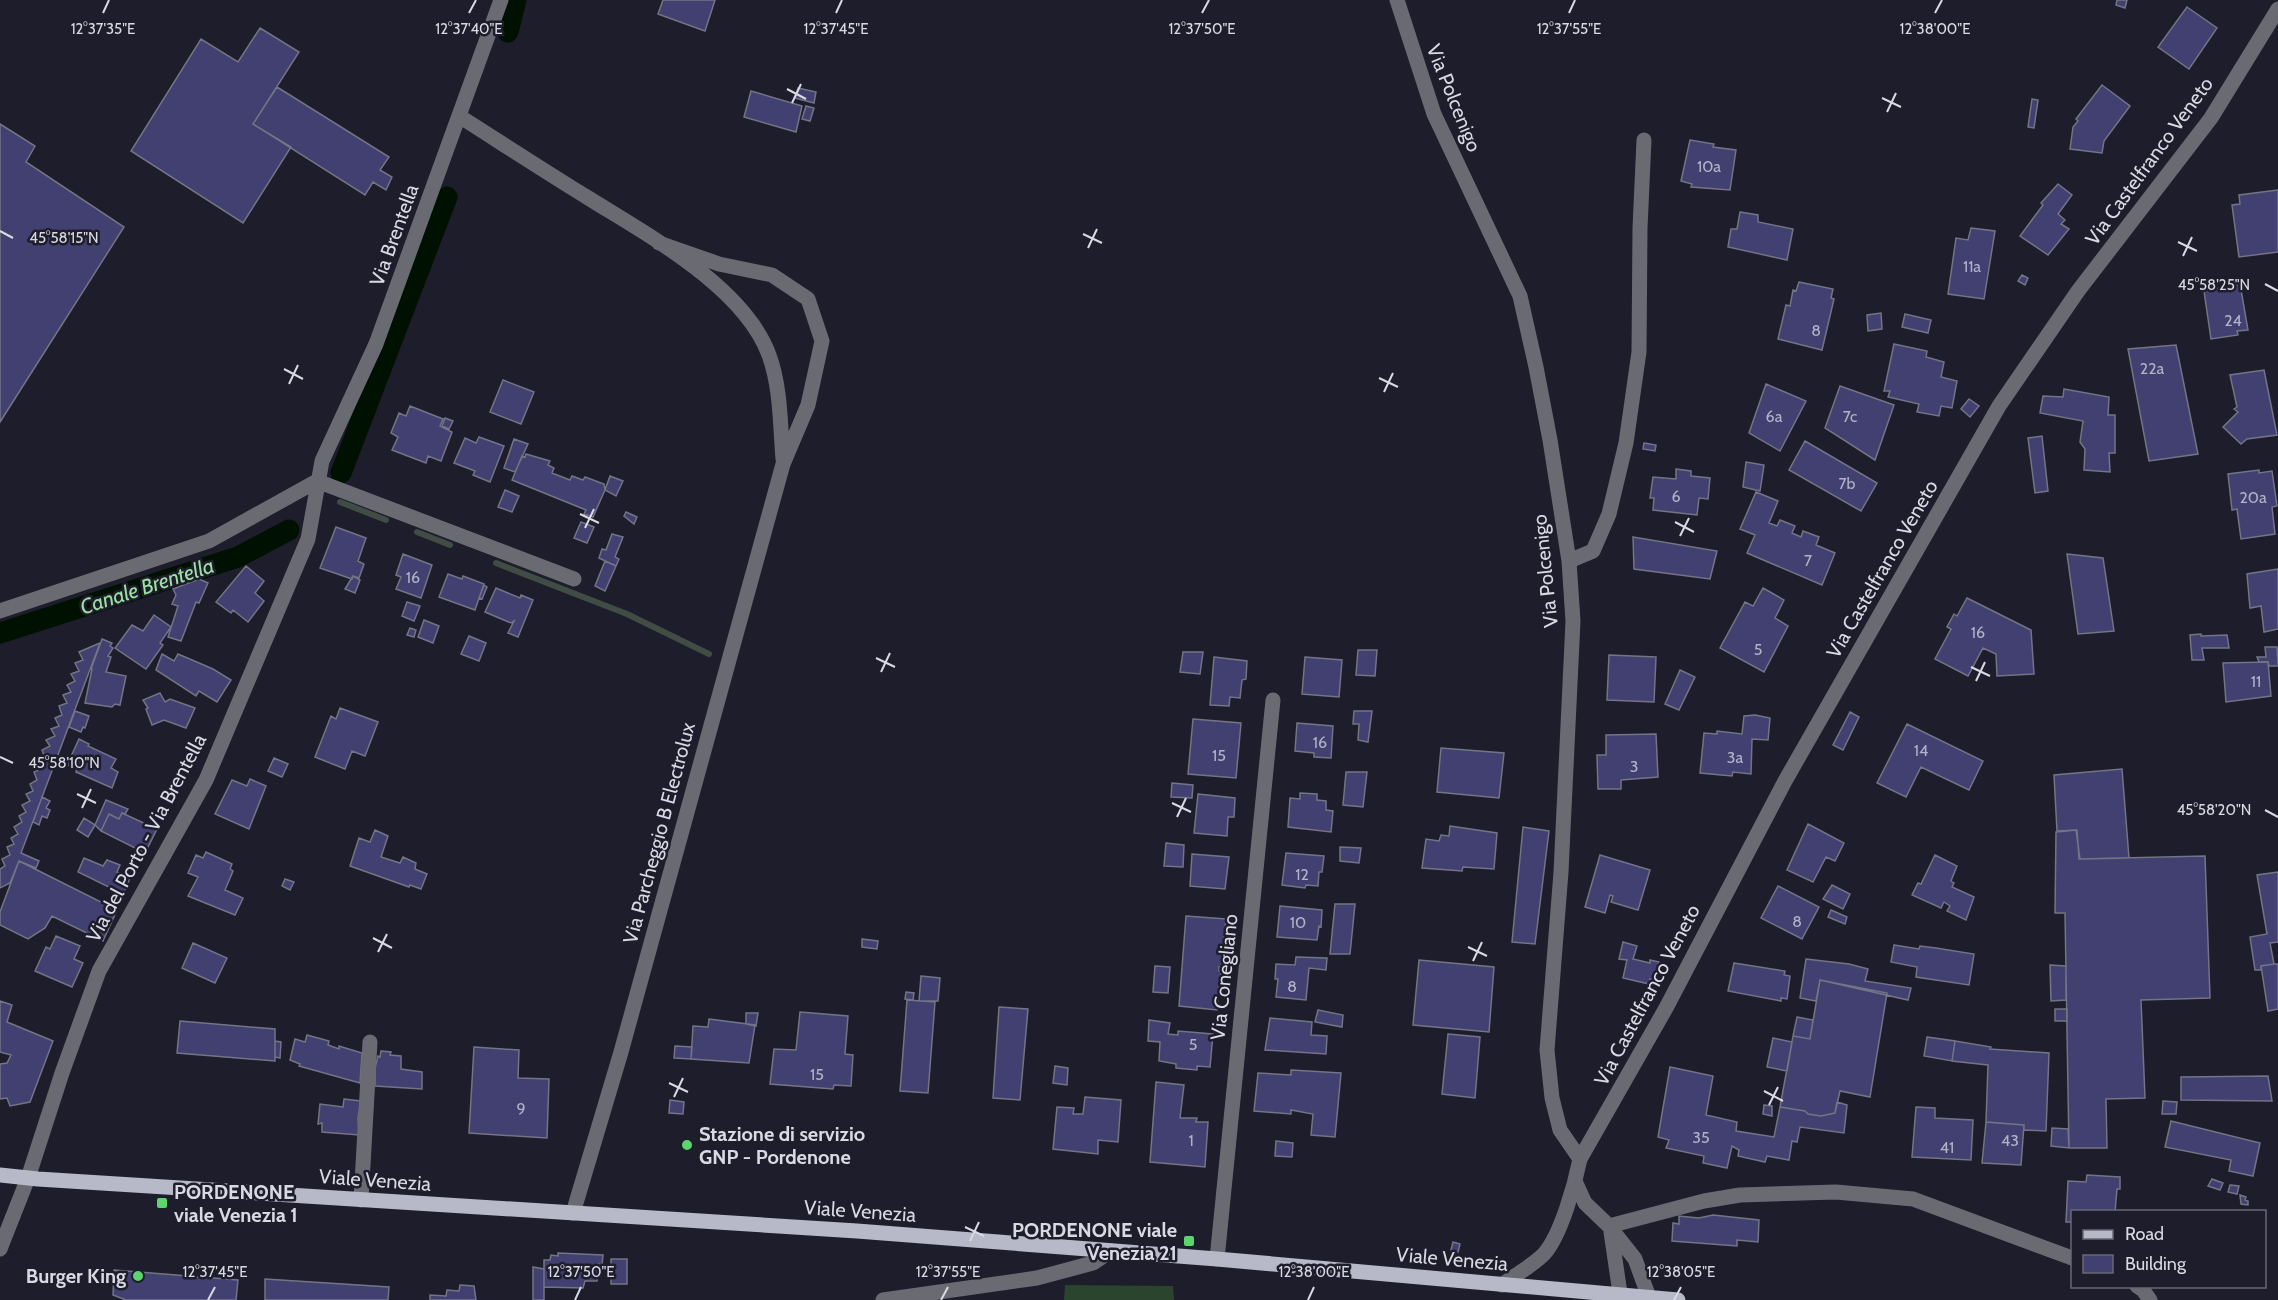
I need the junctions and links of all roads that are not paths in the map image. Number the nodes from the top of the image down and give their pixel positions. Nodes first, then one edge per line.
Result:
1 (501, 0) edge
2 (1397, 0) edge
3 (2278, 9) edge
4 (459, 116) junction
5 (1644, 140) dead end
6 (660, 243) junction
7 (743, 269) junction
8 (727, 295) junction
9 (783, 464) junction
10 (317, 481) junction
11 (313, 522) joint
12 (1569, 561) junction
13 (574, 579) dead end
14 (0, 611) edge
15 (1273, 700) dead end
16 (370, 1042) dead end
17 (1580, 1159) junction
18 (0, 1175) edge
19 (33, 1179) junction
20 (1575, 1181) junction
21 (361, 1200) junction
22 (573, 1213) junction
23 (1609, 1226) junction
24 (0, 1249) edge
25 (1111, 1251) junction
26 (2071, 1257) edge
27 (1217, 1259) junction
28 (1502, 1285) junction
29 (2139, 1288) edge
30 (984, 1293) edge
31 (1621, 1298) edge
32 (908, 1299) edge
33 (1650, 1299) edge
34 (883, 1300) edge
35 (1678, 1300) edge
36 (2150, 1300) edge

1 - 4 street, Via Brentella
2 - 12 street, Via Polcenigo
3 - 17 street, Via Castelfranco Veneto
4 - 6 street, Via Parcheggio B Electrolux
4 - 10 street, Via Brentella
5 - 12 street
6 - 7 street, Via Parcheggio B Electrolux
6 - 8 street, Via Parcheggio B Electrolux
7 - 8 street
7 - 9 street, Via Parcheggio B Electrolux
8 - 9 street, Via Parcheggio B Electrolux
9 - 22 street, Via Parcheggio B Electrolux
10 - 11 street, Via Brentella
10 - 13 street
10 - 14 street
11 - 19 street, Via del Porto - Via Brentella
12 - 17 street, Via Polcenigo
15 - 27 street, Via Conegliano
16 - 21 street
17 - 20 street, Via Castelfranco Veneto
18 - 19 main road, Viale Venezia
19 - 21 main road, Viale Venezia
19 - 24 street, Via del Porto - Via Brentella
20 - 23 street
20 - 28 street, Via Castelfranco Veneto
21 - 22 main road, Viale Venezia
22 - 25 main road, Viale Venezia
23 - 26 street
23 - 31 street
23 - 33 street
25 - 27 main road, Viale Venezia
25 - 30 street
27 - 28 main road, Viale Venezia
28 - 31 main road, Viale Venezia
29 - 36 street
30 - 32 street
31 - 33 main road, Viale Venezia
32 - 34 street
33 - 35 main road, Viale Venezia

